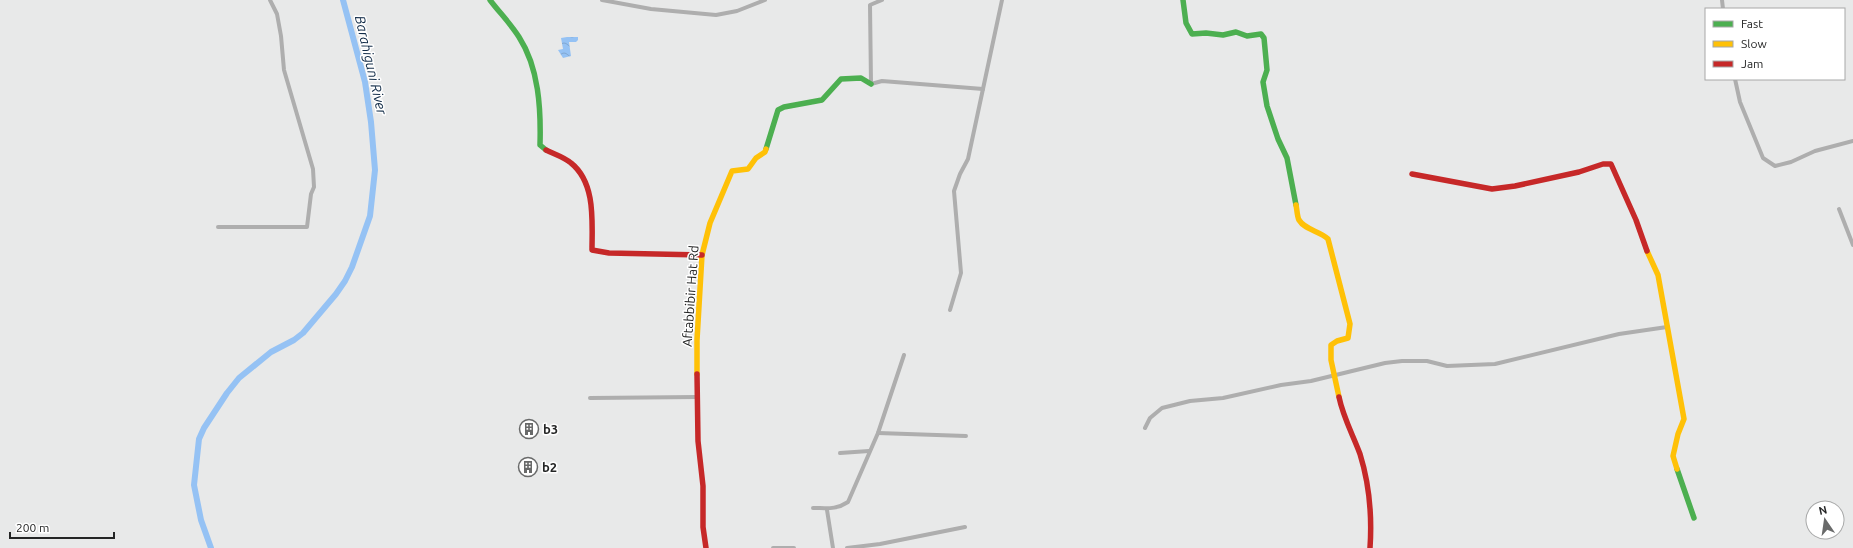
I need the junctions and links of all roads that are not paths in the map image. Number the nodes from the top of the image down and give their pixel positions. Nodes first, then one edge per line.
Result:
1 (270, 0) edge
2 (490, 0) edge
3 (602, 0) edge
4 (765, 0) edge
5 (882, 0) edge
6 (1002, 0) edge
7 (1182, 0) edge
8 (1735, 80) edge
9 (870, 84) junction
10 (984, 89) junction
11 (1853, 141) edge
12 (1412, 174) dead end
13 (1839, 209) dead end
14 (218, 227) dead end
15 (1853, 245) edge
16 (702, 255) junction
17 (950, 310) dead end
18 (1667, 327) junction
19 (904, 355) dead end
20 (1334, 375) junction
21 (697, 397) junction
22 (590, 398) dead end
23 (1145, 428) dead end
24 (878, 433) junction
25 (966, 436) dead end
26 (870, 451) junction
27 (840, 453) dead end
28 (813, 508) dead end
29 (827, 510) junction
30 (1694, 518) dead end
31 (965, 527) dead end
32 (706, 548) edge
33 (773, 548) edge
34 (794, 548) edge
35 (833, 548) edge
36 (847, 548) edge
37 (1370, 548) edge

1 - 14 street
2 - 16 street
3 - 4 street
5 - 9 street
6 - 10 street
7 - 20 street
8 - 11 street
9 - 10 street
9 - 16 street, Aftabbibir Hat Rd
10 - 17 street
12 - 18 street
13 - 15 street
16 - 21 street, Aftabbibir Hat Rd
18 - 20 street
18 - 30 street
19 - 24 street
20 - 23 street
20 - 37 street
21 - 22 street
21 - 32 street, Aftabbibir Hat Rd
24 - 25 street
24 - 26 street
26 - 27 street
26 - 29 street
28 - 29 street
29 - 35 street
31 - 36 street
33 - 34 street

